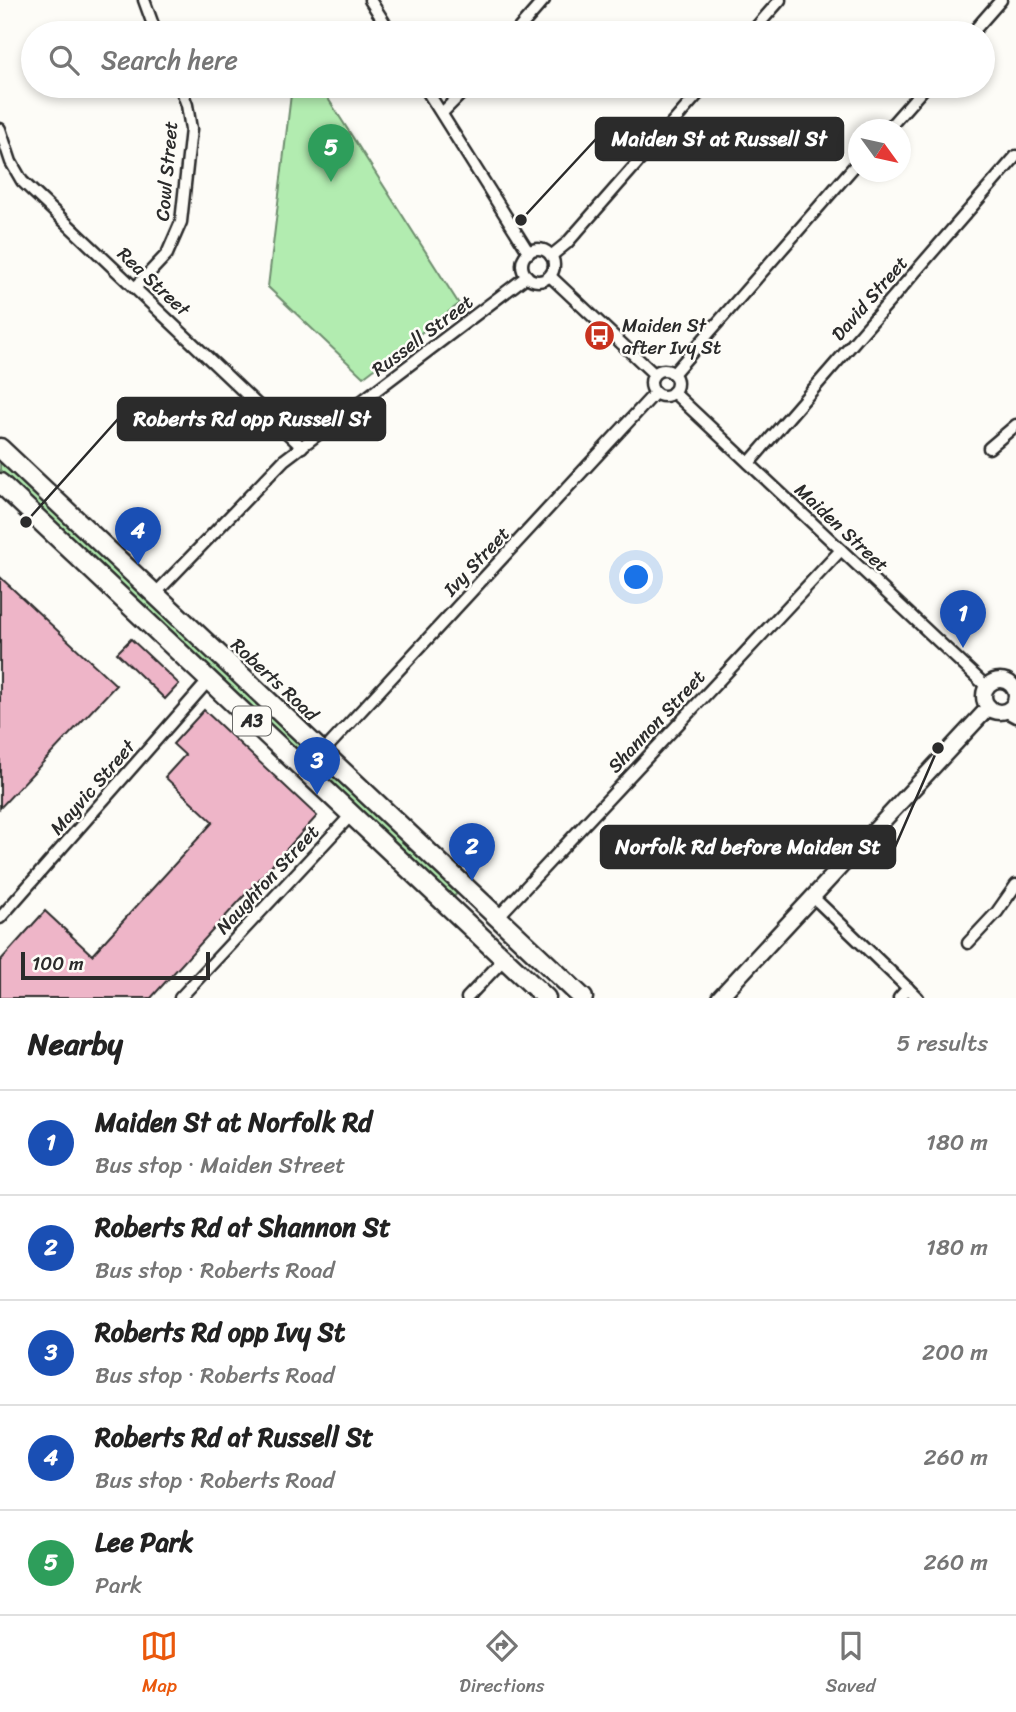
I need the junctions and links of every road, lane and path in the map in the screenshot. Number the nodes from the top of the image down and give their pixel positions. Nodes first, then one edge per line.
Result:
1 (144, 0) edge
2 (370, 0) edge
3 (544, 0) edge
4 (780, 0) edge
5 (1001, 0) edge
6 (152, 21) edge
7 (383, 21) edge
8 (526, 21) edge
9 (762, 21) edge
10 (983, 21) edge
11 (184, 98) edge
12 (432, 98) edge
13 (457, 98) edge
14 (694, 98) edge
15 (915, 98) edge
16 (442, 113) junction
17 (897, 119) edge
18 (0, 129) edge
19 (1016, 156) edge
20 (848, 175) edge
21 (529, 253) junction
22 (551, 256) junction
23 (527, 276) junction
24 (550, 276) junction
25 (135, 287) junction
26 (654, 374) junction
27 (673, 374) junction
28 (673, 392) junction
29 (655, 393) junction
30 (1016, 425) edge
31 (302, 447) junction
32 (0, 448) edge
33 (989, 448) dead end
34 (749, 463) junction
35 (0, 483) edge
36 (841, 550) junction
37 (155, 594) junction
38 (209, 680) junction
39 (1013, 683) edge
40 (987, 687) junction
41 (989, 707) junction
42 (1013, 709) edge
43 (323, 752) junction
44 (351, 816) junction
45 (1016, 885) edge
46 (813, 897) junction
47 (498, 917) junction
48 (0, 918) edge
49 (968, 943) dead end
50 (504, 959) junction
51 (908, 988) junction
52 (180, 998) edge
53 (467, 998) edge
54 (546, 998) edge
55 (583, 998) edge
56 (719, 998) edge
57 (899, 998) edge
58 (918, 998) edge

1 - 6 street
2 - 7 street
3 - 8 street
4 - 9 street
5 - 10 street
11 - 25 street, Cowl Street
12 - 16 street
13 - 16 street
14 - 22 street
15 - 17 street
16 - 21 street
18 - 25 street, Rea Street
19 - 34 street, David Street
20 - 27 street
21 - 22 street
21 - 23 street
22 - 24 street
23 - 24 street
23 - 31 street, Russell Street
24 - 26 street
25 - 31 street, Rea Street
26 - 27 street
26 - 29 street
27 - 28 street
28 - 29 street
28 - 34 street, Maiden Street
29 - 43 street, Ivy Street
30 - 33 street
31 - 37 street, Russell Street
32 - 37 highway, Roberts Road / A3
34 - 36 street, Maiden Street
35 - 38 highway, A3
36 - 40 street, Maiden Street
36 - 47 street, Shannon Street
37 - 43 highway, Roberts Road / A3
38 - 44 highway, A3
38 - 48 street, Mayvic Street
39 - 40 street
39 - 42 street
40 - 41 street
41 - 42 street
41 - 46 street
43 - 47 highway, Roberts Road / A3
44 - 50 highway, A3
44 - 52 street, Naughton Street
45 - 49 street
46 - 51 street
46 - 56 street
47 - 55 highway, Roberts Road / A3
50 - 53 street
50 - 54 highway, A3
51 - 57 street
51 - 58 street

